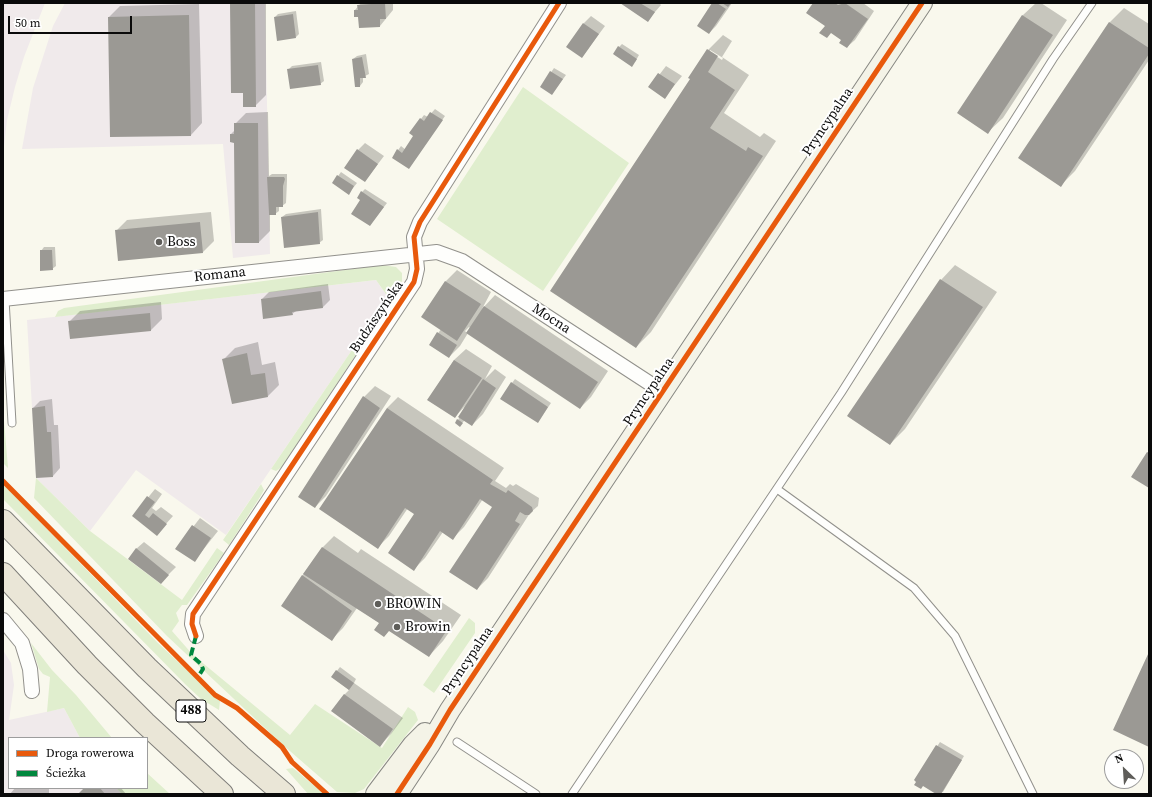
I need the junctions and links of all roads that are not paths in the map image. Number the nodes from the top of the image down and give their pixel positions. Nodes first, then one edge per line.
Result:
1 (559, 3) edge
2 (922, 3) edge
3 (1092, 3) edge
4 (437, 252) joint
5 (417, 254) junction
6 (4, 299) edge
7 (663, 392) junction
8 (12, 423) dead end
9 (777, 489) junction
10 (3, 521) edge
11 (3, 574) edge
12 (3, 620) edge
13 (196, 636) dead end
14 (32, 691) dead end
15 (450, 710) junction
16 (457, 742) dead end
17 (222, 794) edge
18 (284, 794) edge
19 (376, 794) edge
20 (397, 794) edge
21 (536, 794) edge
22 (572, 794) edge
23 (1033, 794) edge

1 - 5 street, Budziszyńska
2 - 7 street, Pryncypalna
3 - 9 lane
4 - 5 street, Romana
4 - 7 street, Mocna
5 - 6 street, Romana
5 - 13 street, Budziszyńska
6 - 8 lane
7 - 15 street, Pryncypalna
9 - 22 lane
9 - 23 lane
10 - 18 main road, 488
11 - 17 main road
12 - 14 street
15 - 19 street, Pryncypalna
15 - 20 street, Pryncypalna
16 - 21 lane

